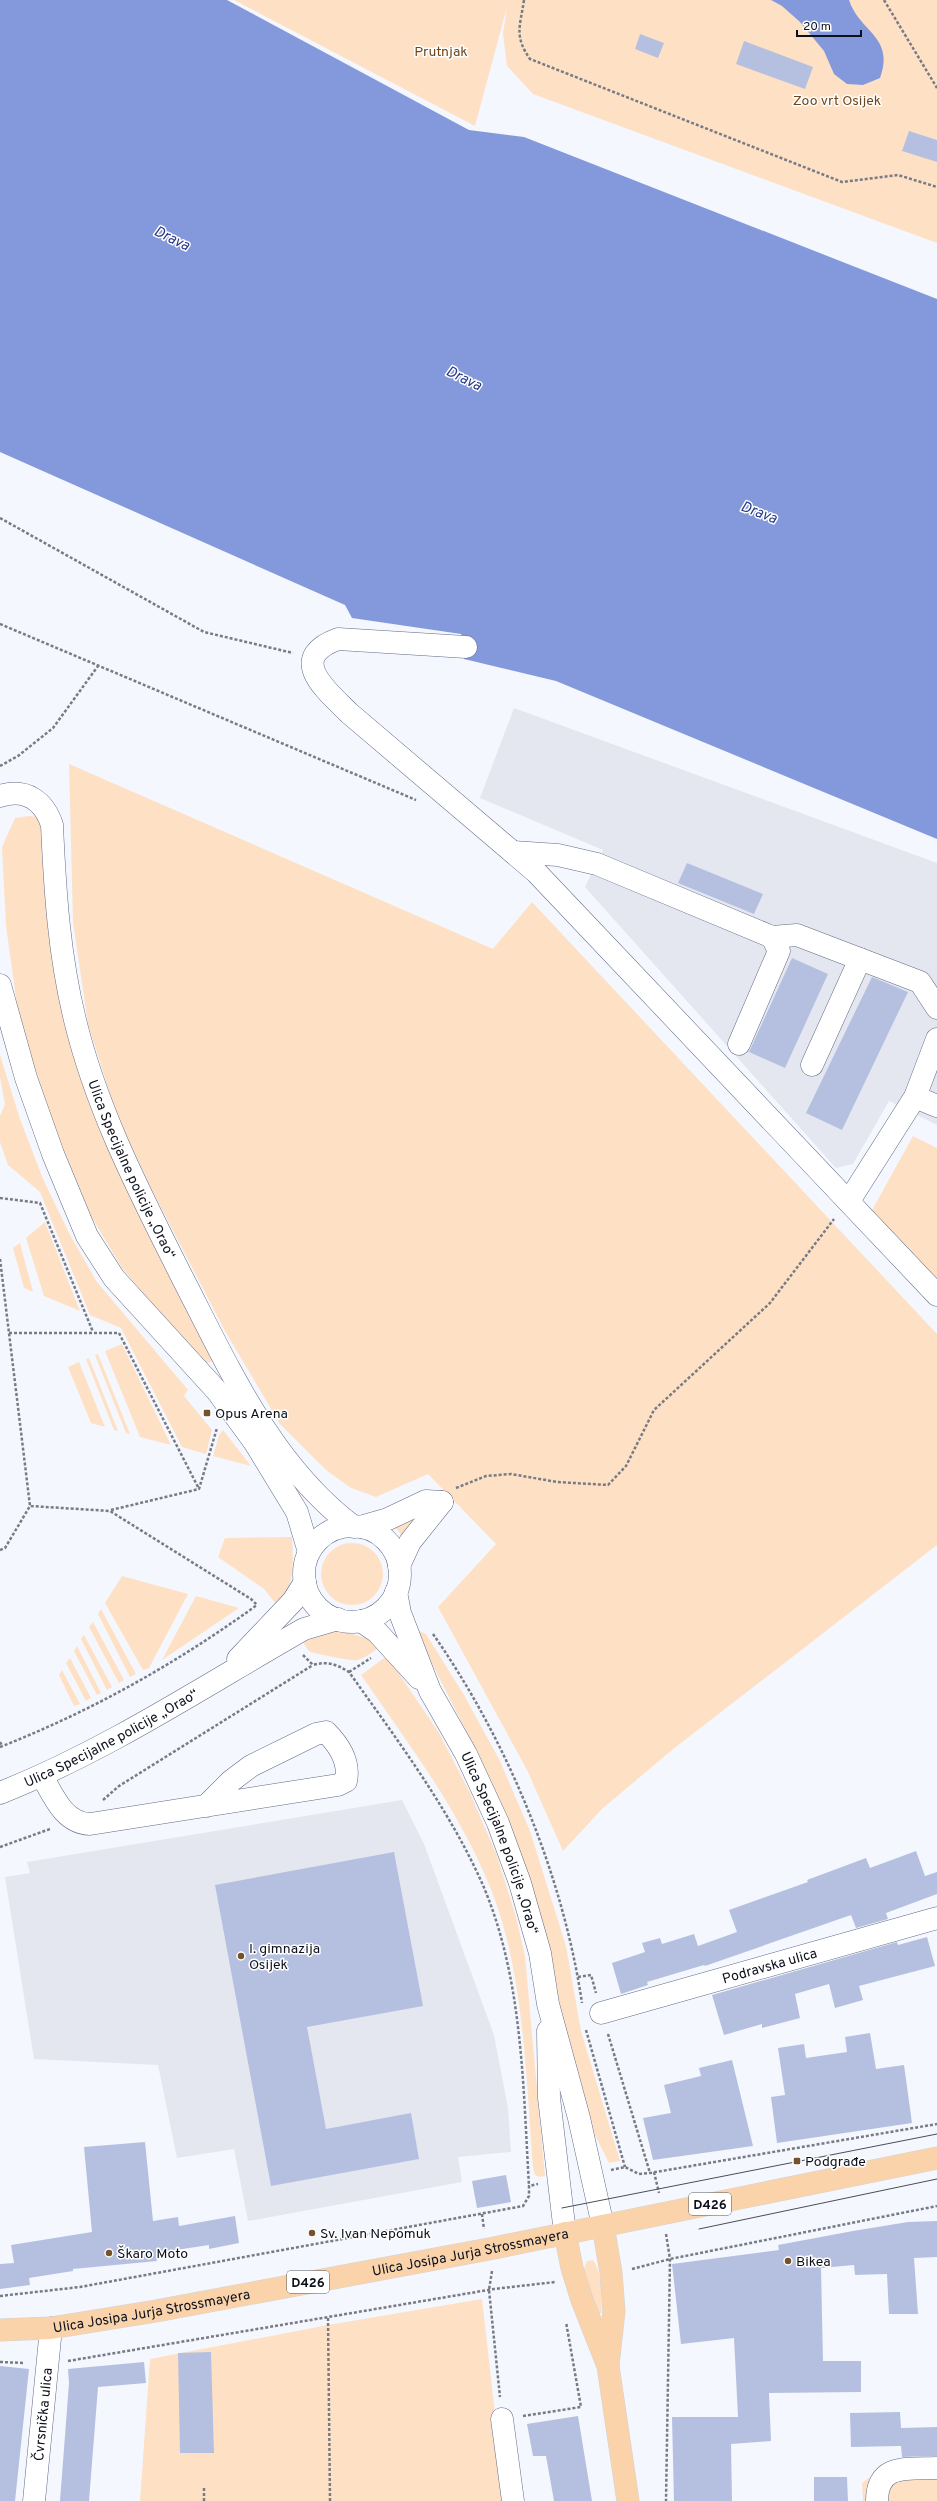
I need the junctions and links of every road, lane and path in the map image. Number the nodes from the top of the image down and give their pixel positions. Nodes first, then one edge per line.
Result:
1 (524, 0) edge
2 (884, 0) edge
3 (937, 88) edge
4 (937, 187) edge
5 (0, 518) edge
6 (0, 624) edge
7 (466, 647) dead end
8 (313, 657) junction
9 (98, 666) junction
10 (0, 766) edge
11 (0, 796) edge
12 (418, 800) dead end
13 (513, 852) junction
14 (772, 937) junction
15 (860, 959) junction
16 (0, 987) edge
17 (937, 1008) edge
18 (937, 1039) edge
19 (739, 1044) dead end
20 (812, 1065) dead end
21 (915, 1096) junction
22 (937, 1106) edge
23 (0, 1198) edge
24 (849, 1201) junction
25 (0, 1259) edge
26 (937, 1295) edge
27 (9, 1332) junction
28 (94, 1332) junction
29 (213, 1422) dead end
30 (199, 1490) junction
31 (442, 1502) junction
32 (30, 1506) junction
33 (110, 1511) junction
34 (357, 1527) junction
35 (0, 1550) edge
36 (309, 1552) junction
37 (399, 1566) junction
38 (304, 1582) junction
39 (396, 1592) junction
40 (257, 1605) junction
41 (278, 1618) junction
42 (338, 1619) junction
43 (361, 1621) junction
44 (290, 1637) junction
45 (313, 1665) junction
46 (219, 1678) junction
47 (430, 1691) junction
48 (0, 1742) edge
49 (1, 1746) edge
50 (42, 1776) junction
51 (0, 1793) edge
52 (101, 1801) dead end
53 (206, 1806) junction
54 (72, 1819) junction
55 (0, 1847) edge
56 (937, 1918) edge
57 (578, 1977) dead end
58 (548, 2004) junction
59 (601, 2013) junction
60 (937, 2124) edge
61 (937, 2158) edge
62 (654, 2172) junction
63 (592, 2173) junction
64 (650, 2173) junction
65 (559, 2180) junction
66 (529, 2186) junction
67 (937, 2206) edge
68 (482, 2214) junction
69 (663, 2214) junction
70 (603, 2226) junction
71 (565, 2233) junction
72 (489, 2248) junction
73 (670, 2258) junction
74 (611, 2273) junction
75 (575, 2279) junction
76 (489, 2290) junction
77 (0, 2296) edge
78 (328, 2318) junction
79 (565, 2318) dead end
80 (51, 2328) junction
81 (0, 2330) edge
82 (0, 2362) edge
83 (49, 2364) junction
84 (608, 2366) junction
85 (502, 2419) junction
86 (937, 2468) edge
87 (204, 2486) dead end
88 (34, 2501) edge
89 (204, 2501) edge
90 (330, 2501) edge
91 (512, 2501) edge
92 (628, 2501) edge
93 (666, 2501) edge
94 (877, 2501) edge

1 - 4 path
2 - 3 path
5 - 8 path
6 - 9 path
7 - 8 street
8 - 13 street
9 - 10 path
9 - 12 path
11 - 34 street, Ulica Specijalne policije „Orao“
13 - 14 street
13 - 24 street
14 - 15 street
14 - 19 street
15 - 17 street
15 - 20 street
16 - 36 street
18 - 21 street
21 - 22 street
21 - 24 street
23 - 28 path
24 - 26 street
24 - 31 path
25 - 27 path
27 - 28 path
27 - 32 path
28 - 30 path
29 - 30 path
30 - 33 path
31 - 34 street
31 - 37 street
32 - 33 path
32 - 35 path
33 - 40 path
34 - 36 street
34 - 37 street
36 - 38 street
37 - 39 street
38 - 41 street, Ulica Specijalne policije „Orao“
38 - 42 street
39 - 43 street
39 - 47 street, Ulica Specijalne policije „Orao“
40 - 41 path
40 - 49 path
41 - 46 street, Ulica Specijalne policije „Orao“
42 - 43 street
42 - 44 street, Ulica Specijalne policije „Orao“
43 - 47 street, Ulica Specijalne policije „Orao“
44 - 45 path
44 - 46 street, Ulica Specijalne policije „Orao“
45 - 52 path
45 - 66 path
46 - 50 street, Ulica Specijalne policije „Orao“
47 - 58 street, Ulica Specijalne policije „Orao“
48 - 49 path
50 - 51 street, Ulica Specijalne policije „Orao“
50 - 54 street
53 - 53 street
53 - 54 street
54 - 55 path
56 - 59 street, Podravska ulica
57 - 59 path
58 - 63 street, Ulica Specijalne policije „Orao“
58 - 65 street, Ulica Specijalne policije „Orao“
59 - 64 path
60 - 62 path
61 - 69 main road, Ulica Josipa Jurja Strossmayera / D426
62 - 64 path
62 - 69 path
63 - 64 path
63 - 70 street, Ulica Specijalne policije „Orao“
65 - 66 path
65 - 71 street, Ulica Specijalne policije „Orao“
66 - 68 path
67 - 73 path
68 - 72 path
68 - 77 path
69 - 70 main road, Ulica Josipa Jurja Strossmayera / D426
69 - 73 path
70 - 71 main road, Ulica Josipa Jurja Strossmayera / D426
70 - 74 main road
71 - 72 main road, Ulica Josipa Jurja Strossmayera / D426
71 - 75 main road
72 - 76 path
72 - 80 main road, Ulica Josipa Jurja Strossmayera / D426
73 - 74 path
73 - 93 path
74 - 84 main road
75 - 76 path
75 - 84 main road
76 - 78 path
76 - 85 path
78 - 83 path
78 - 90 path
79 - 85 path
80 - 81 main road, Ulica Josipa Jurja Strossmayera / D426
80 - 83 street, Čvrsnička ulica
82 - 83 path
83 - 88 street, Čvrsnička ulica
84 - 92 main road
85 - 91 street
86 - 94 street
87 - 89 path

